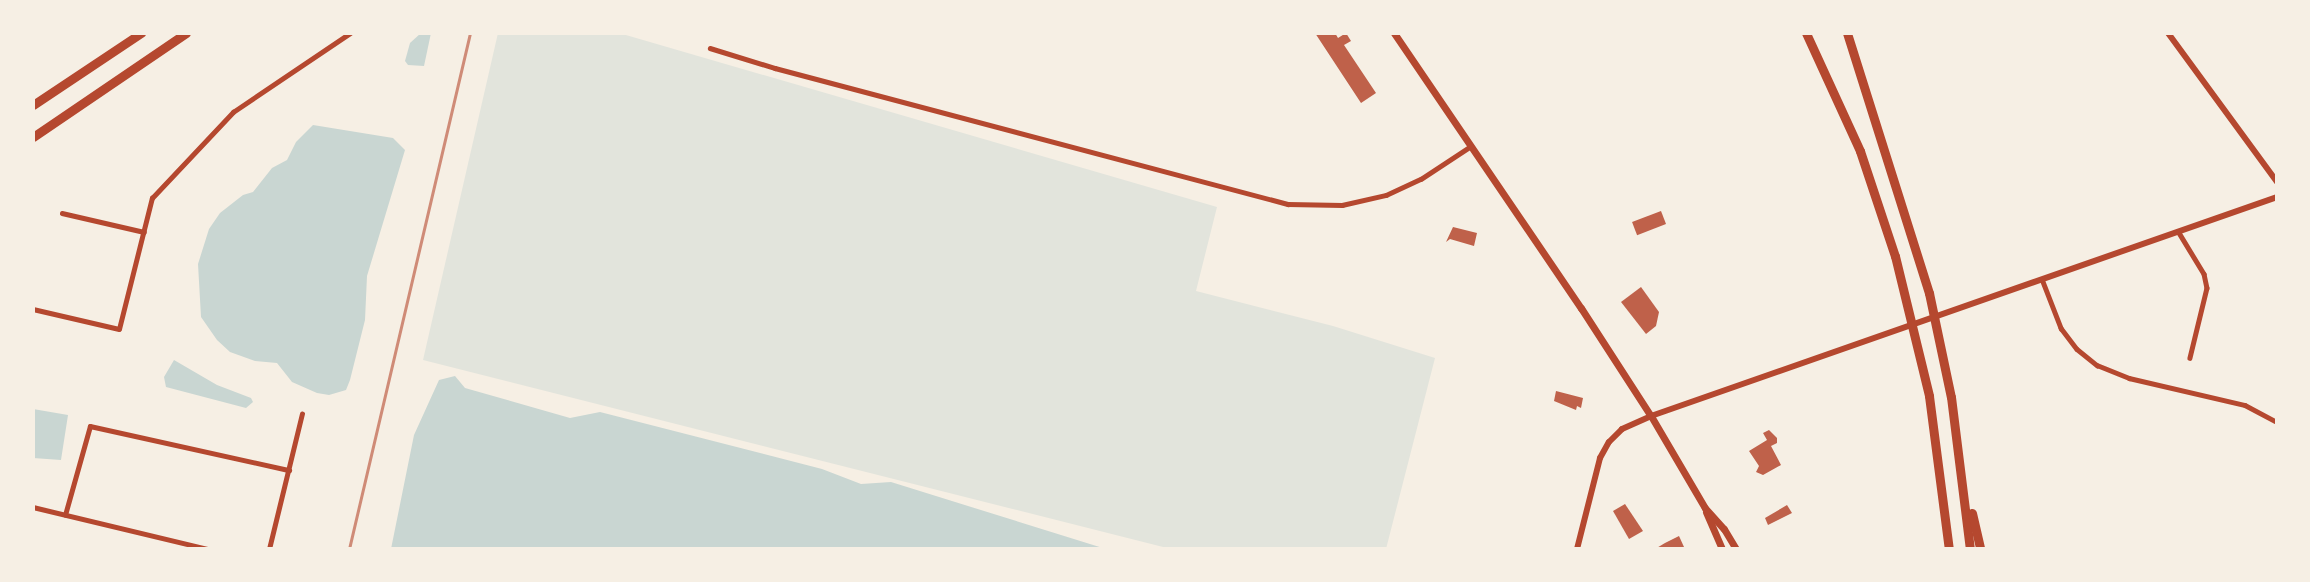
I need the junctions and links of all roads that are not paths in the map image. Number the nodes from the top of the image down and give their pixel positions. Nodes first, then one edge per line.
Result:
1 (141, 33) edge
2 (186, 33) edge
3 (350, 33) edge
4 (1394, 33) edge
5 (1806, 33) edge
6 (1847, 33) edge
7 (2168, 33) edge
8 (710, 48) dead end
9 (33, 105) edge
10 (33, 137) edge
11 (1471, 146) junction
12 (2277, 182) edge
13 (2277, 197) edge
14 (62, 214) dead end
15 (2178, 231) junction
16 (144, 232) junction
17 (2042, 279) junction
18 (33, 309) edge
19 (2190, 358) dead end
20 (302, 414) dead end
21 (1651, 416) junction
22 (2277, 422) edge
23 (289, 470) junction
24 (1964, 480) junction
25 (33, 507) edge
26 (1705, 508) junction
27 (65, 515) junction
28 (208, 549) edge
29 (270, 549) edge
30 (1577, 549) edge
31 (1722, 549) edge
32 (1736, 549) edge
33 (1949, 549) edge
34 (1970, 549) edge
35 (1980, 549) edge

1 - 9 highway
2 - 10 highway
3 - 16 street
4 - 11 main road
5 - 33 highway
6 - 24 highway
7 - 12 street
8 - 11 street
11 - 21 main road
13 - 15 street
14 - 16 street
15 - 17 street
15 - 19 street
16 - 18 street
17 - 21 street
17 - 22 street
20 - 23 street
21 - 26 main road
21 - 30 street
23 - 27 street
23 - 29 street
24 - 34 highway
24 - 35 highway
25 - 27 street
26 - 31 main road
26 - 32 main road
27 - 28 street

